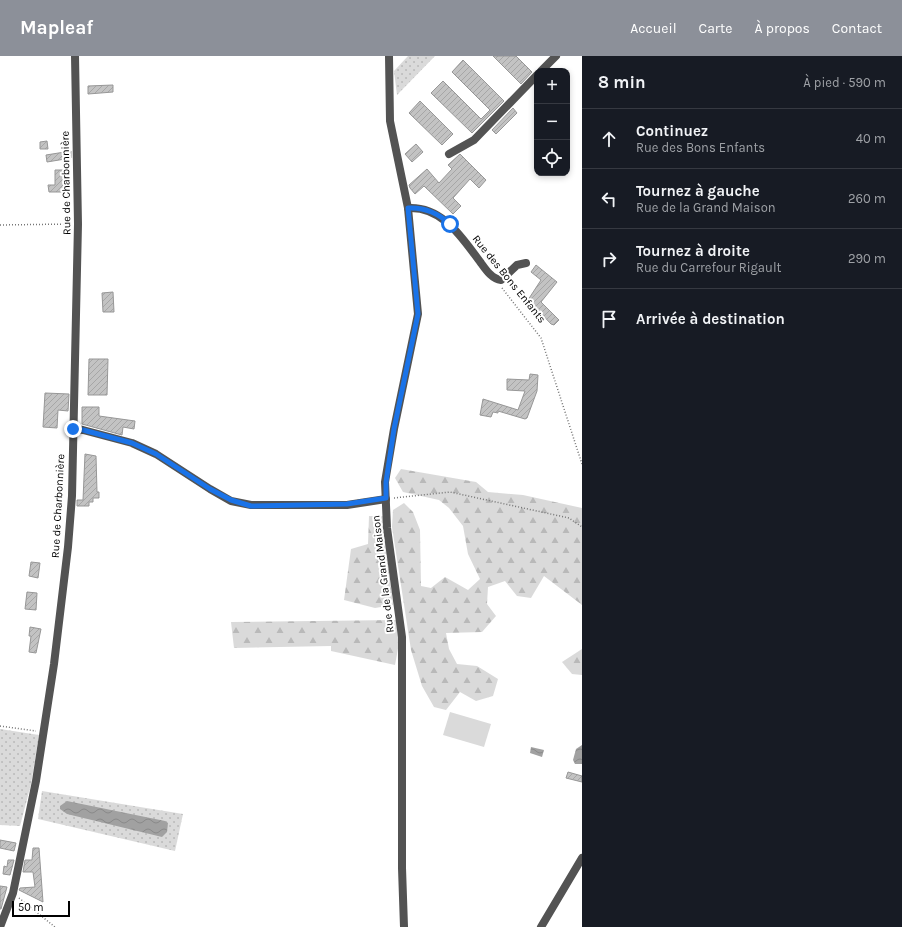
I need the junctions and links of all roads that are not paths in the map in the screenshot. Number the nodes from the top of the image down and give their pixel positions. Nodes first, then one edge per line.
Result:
1 (75, 56) edge
2 (389, 56) edge
3 (556, 56) edge
4 (544, 68) edge
5 (534, 78) edge
6 (449, 154) dead end
7 (408, 208) junction
8 (526, 263) dead end
9 (73, 429) junction
10 (389, 498) junction
11 (582, 858) edge
12 (0, 927) edge
13 (404, 927) edge
14 (541, 927) edge

1 - 9 street, Rue de Charbonnière
2 - 7 street, Rue de la Grand Maison
3 - 4 street
5 - 6 street
7 - 8 street, Rue des Bons Enfants
7 - 10 street, Rue de la Grand Maison
9 - 10 street
9 - 12 street, Rue de Charbonnière
10 - 13 street, Rue de la Grand Maison
11 - 14 street

